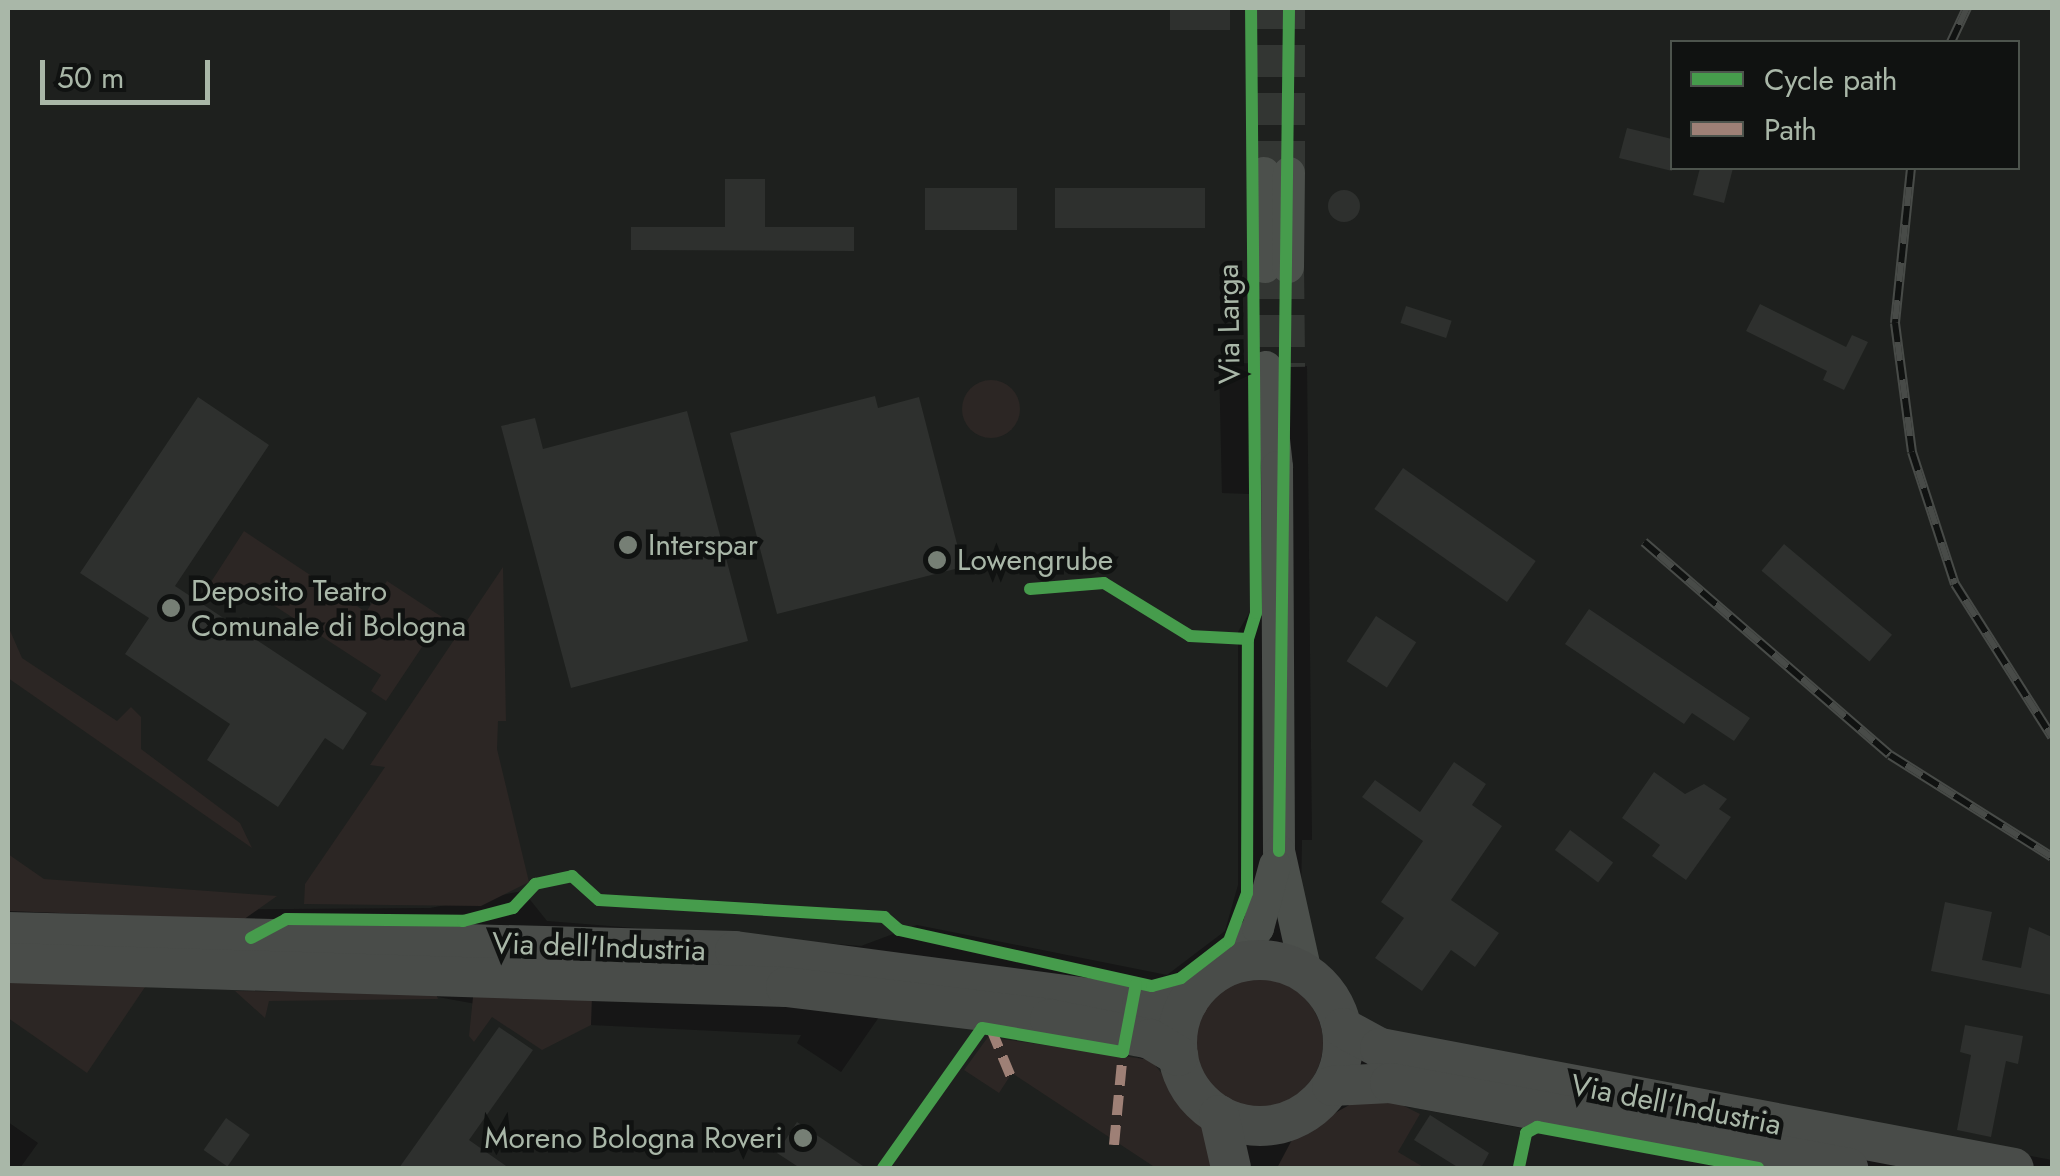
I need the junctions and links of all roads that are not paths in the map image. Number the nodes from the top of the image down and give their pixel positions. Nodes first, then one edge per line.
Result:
1 (1276, 173) tunnel mouth
2 (1277, 267) tunnel mouth
3 (1277, 367) tunnel mouth
4 (1279, 851) junction
5 (8, 932) edge
6 (8, 963) edge
7 (1233, 964) junction
8 (1306, 973) junction
9 (1188, 1002) junction
10 (1342, 1028) junction
11 (1178, 1056) junction
12 (1332, 1086) junction
13 (1218, 1115) junction
14 (1274, 1125) junction
15 (1231, 1168) edge
16 (1255, 1168) edge
17 (1848, 1168) edge
18 (2014, 1168) edge

1 - 2 street, Via Larga
3 - 4 street, Via Larga
4 - 7 street, Via Larga
4 - 8 street, Via Larga
5 - 9 main road, Via dell'Industria
6 - 11 main road, Via dell'Industria
7 - 8 main road
7 - 9 main road
8 - 10 main road
9 - 11 main road
10 - 12 main road
10 - 18 main road, Via dell'Industria
11 - 13 main road
12 - 14 main road
12 - 17 main road, Via dell'Industria
13 - 14 main road
13 - 15 main road
14 - 16 main road

